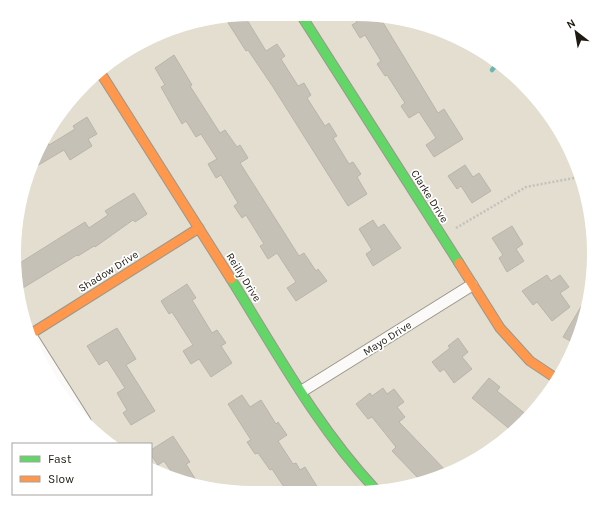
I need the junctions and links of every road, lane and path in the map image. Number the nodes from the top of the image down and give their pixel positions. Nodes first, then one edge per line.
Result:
1 (305, 21) edge
2 (103, 77) edge
3 (575, 178) edge
4 (199, 228) junction
5 (456, 228) dead end
6 (472, 285) junction
7 (34, 331) edge
8 (49, 364) edge
9 (552, 376) edge
10 (66, 391) edge
11 (302, 391) junction
12 (372, 486) edge

1 - 6 street, Clarke Drive
2 - 4 street, Reilly Drive
3 - 5 path
4 - 7 street, Shadow Drive
4 - 11 street, Reilly Drive
6 - 9 street, Clarke Drive
6 - 11 street, Mayo Drive
8 - 10 street
11 - 12 street, Reilly Drive

